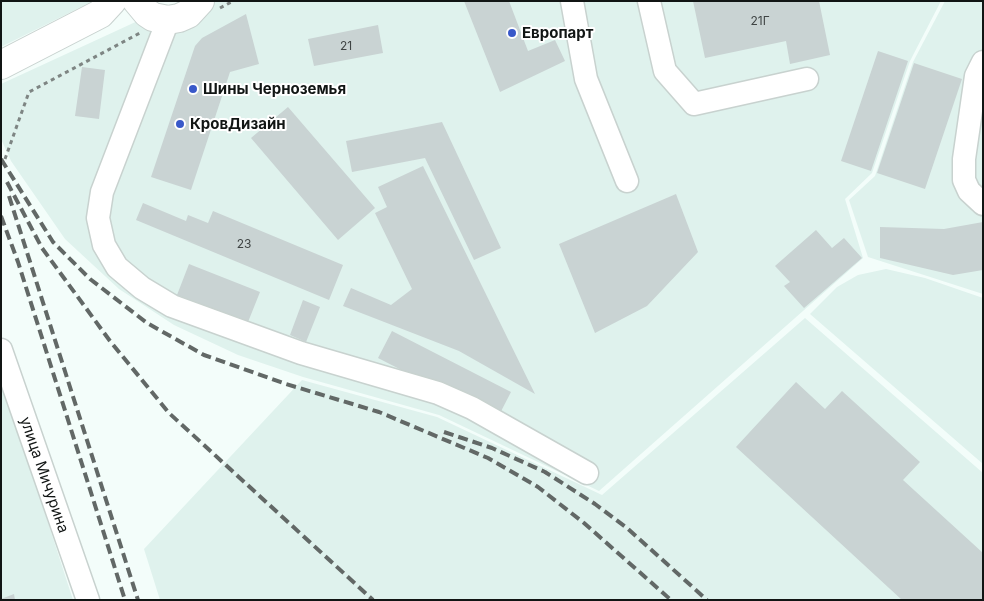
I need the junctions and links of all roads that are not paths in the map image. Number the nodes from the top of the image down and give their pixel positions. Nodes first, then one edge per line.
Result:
1 (572, 1) edge
2 (648, 1) edge
3 (208, 6) edge
4 (106, 8) edge
5 (151, 16) edge
6 (1, 65) edge
7 (981, 71) edge
8 (807, 79) dead end
9 (628, 181) dead end
10 (983, 204) edge
11 (1, 350) edge
12 (587, 473) dead end
13 (88, 600) edge

1 - 9 street
2 - 8 street
3 - 5 main road
4 - 5 main road
4 - 6 main road
5 - 12 street
7 - 10 street
11 - 13 street, улица Мичурина

